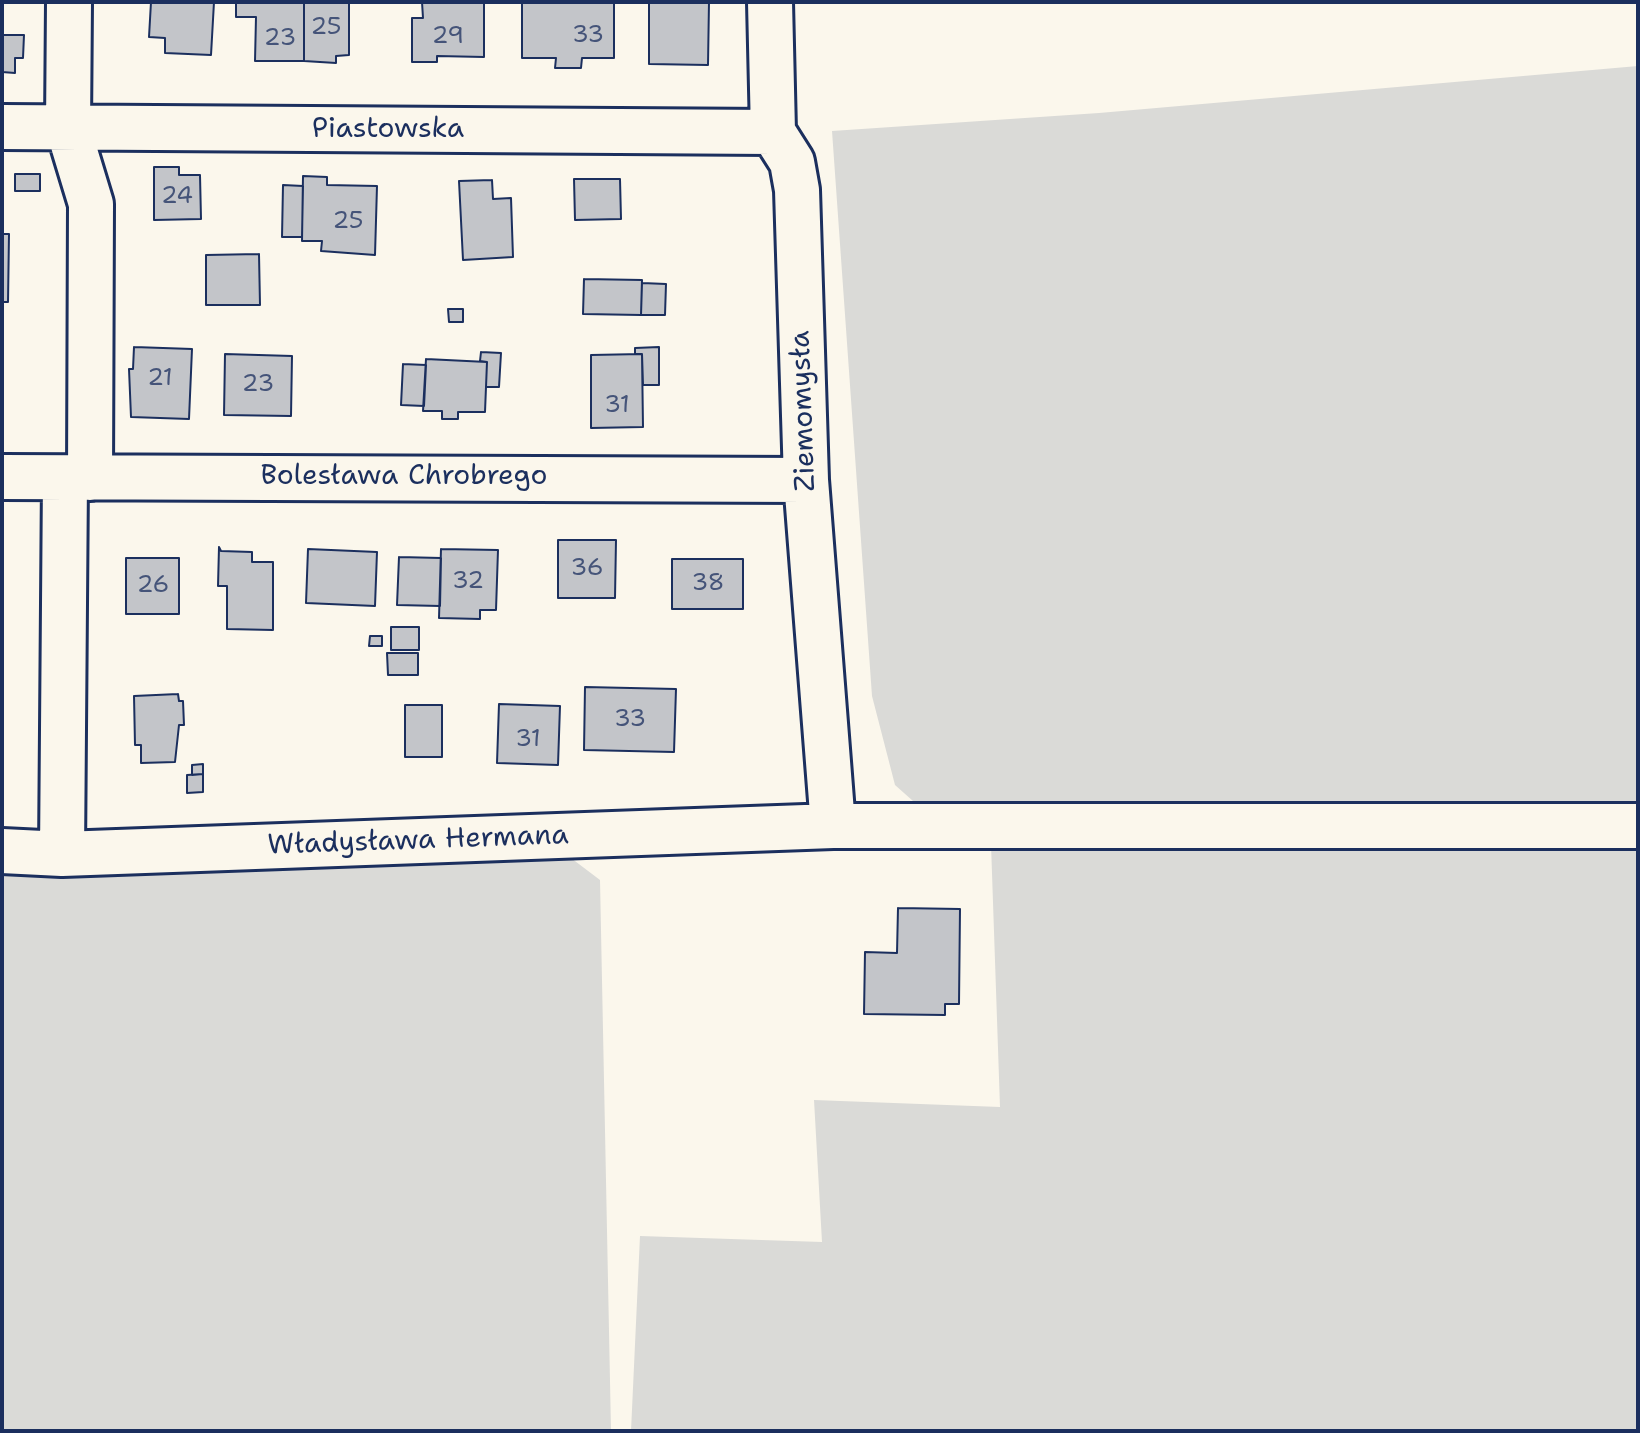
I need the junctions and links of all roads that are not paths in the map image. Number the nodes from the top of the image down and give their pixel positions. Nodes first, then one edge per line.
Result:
1 (69, 2) edge
2 (770, 2) edge
3 (2, 127) edge
4 (68, 128) junction
5 (773, 132) junction
6 (2, 477) edge
7 (77, 478) junction
8 (806, 480) junction
9 (833, 826) junction
10 (1638, 826) edge
11 (2, 851) edge
12 (62, 854) junction

1 - 4 street
2 - 5 street, Ziemomysła
3 - 4 street, Piastowska
4 - 5 street, Piastowska
4 - 7 street
5 - 8 street, Ziemomysła
6 - 7 street, Bolesława Chrobrego
7 - 8 street, Bolesława Chrobrego
7 - 12 street
8 - 9 street, Ziemomysła
9 - 10 street, Władysława Hermana
9 - 12 street, Władysława Hermana
11 - 12 street, Władysława Hermana

